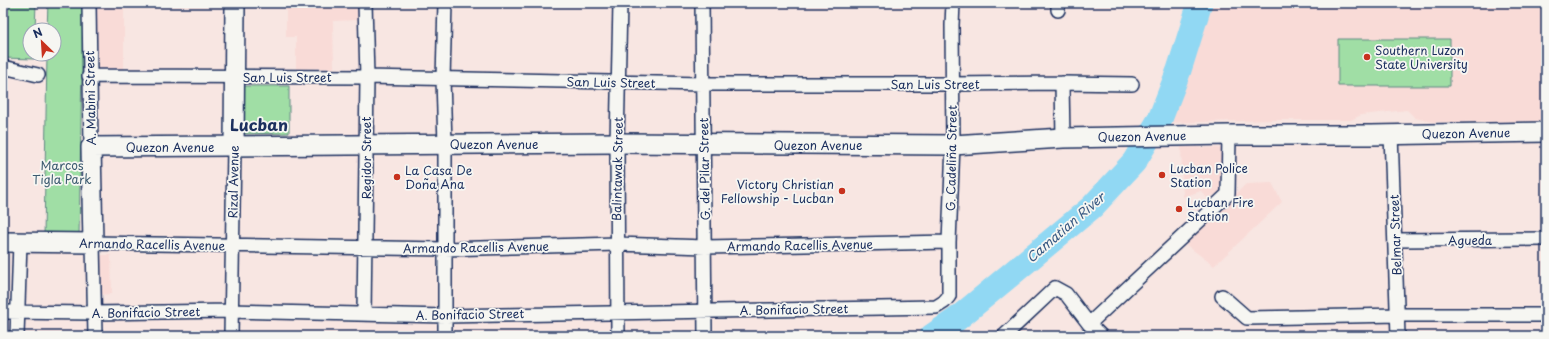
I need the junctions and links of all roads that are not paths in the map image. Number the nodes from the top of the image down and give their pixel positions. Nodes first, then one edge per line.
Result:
1 (89, 3) edge
2 (235, 3) edge
3 (365, 3) edge
4 (446, 3) edge
5 (620, 3) edge
6 (702, 3) edge
7 (953, 3) edge
8 (3, 67) edge
9 (38, 75) dead end
10 (89, 76) junction
11 (234, 77) junction
12 (367, 77) junction
13 (444, 79) junction
14 (619, 83) junction
15 (1062, 83) junction
16 (703, 84) junction
17 (952, 84) junction
18 (1132, 84) dead end
19 (1546, 132) edge
20 (1391, 134) junction
21 (1229, 135) junction
22 (1063, 138) junction
23 (617, 143) junction
24 (445, 144) junction
25 (703, 144) junction
26 (366, 145) junction
27 (953, 145) junction
28 (90, 147) junction
29 (234, 147) junction
30 (1546, 239) edge
31 (1395, 240) junction
32 (11, 242) edge
33 (949, 242) junction
34 (93, 243) junction
35 (617, 244) junction
36 (232, 245) junction
37 (705, 247) junction
38 (366, 248) junction
39 (445, 249) junction
40 (1222, 296) dead end
41 (936, 307) joint
42 (231, 311) junction
43 (705, 311) junction
44 (3, 312) edge
45 (18, 312) junction
46 (618, 312) junction
47 (94, 313) junction
48 (364, 314) junction
49 (1398, 315) junction
50 (1546, 315) edge
51 (445, 316) junction
52 (1089, 324) junction
53 (17, 336) edge
54 (94, 336) edge
55 (232, 336) edge
56 (445, 336) edge
57 (618, 336) edge
58 (705, 336) edge
59 (1004, 336) edge
60 (1101, 336) edge
61 (1398, 336) edge

1 - 10 street, A. Mabini Street
2 - 11 main road, Rizal Avenue
3 - 12 street, Regidor Street
4 - 13 street
5 - 14 street, Balintawak Street
6 - 16 street, G. del Pilar Street
7 - 17 street, G. Cadeliña Street
8 - 9 street
10 - 11 street, San Luis Street
10 - 28 street, A. Mabini Street
11 - 12 street, San Luis Street
11 - 29 main road, Rizal Avenue
12 - 13 street, San Luis Street
12 - 26 street, Regidor Street
13 - 14 street, San Luis Street
13 - 24 street
14 - 16 street, San Luis Street
14 - 23 street, Balintawak Street
15 - 17 street, San Luis Street
15 - 18 street, San Luis Street
15 - 22 street
16 - 17 street, San Luis Street
16 - 25 street, G. del Pilar Street
17 - 27 street, G. Cadeliña Street
19 - 20 main road, Quezon Avenue
20 - 21 main road, Quezon Avenue
20 - 31 street, Belmar Street
21 - 22 main road, Quezon Avenue
21 - 52 street
22 - 27 main road, Quezon Avenue
23 - 24 main road, Quezon Avenue
23 - 25 main road, Quezon Avenue
23 - 35 street, Balintawak Street
24 - 26 main road, Quezon Avenue
24 - 39 street
25 - 27 main road, Quezon Avenue
25 - 37 street, G. del Pilar Street
26 - 29 main road, Quezon Avenue
26 - 38 street, Regidor Street
27 - 33 street, G. Cadeliña Street
28 - 29 main road, Quezon Avenue
28 - 34 main road, A. Mabini Street
29 - 36 street, Rizal Avenue
30 - 31 street, Agueda
31 - 49 street, Belmar Street
32 - 34 main road, Armando Racellis Avenue
32 - 45 street
33 - 37 street, Armando Racellis Avenue
33 - 41 street, G. Cadeliña Street
34 - 36 street, Armando Racellis Avenue
34 - 47 street, A. Mabini Street
35 - 37 street, Armando Racellis Avenue
35 - 39 street, Armando Racellis Avenue
35 - 46 street, Balintawak Street
36 - 38 street, Armando Racellis Avenue
36 - 42 street, Rizal Avenue
37 - 43 street, G. del Pilar Street
38 - 39 street, Armando Racellis Avenue
38 - 48 street, Regidor Street
39 - 51 street
40 - 49 street
41 - 43 street, A. Bonifacio Street
42 - 47 street, A. Bonifacio Street
42 - 48 street, A. Bonifacio Street
42 - 55 street, Rizal Avenue
43 - 46 street, A. Bonifacio Street
43 - 58 street, G. del Pilar Street
44 - 45 street, A. Bonifacio Street
45 - 47 street, A. Bonifacio Street
45 - 53 street
46 - 51 street, A. Bonifacio Street
46 - 57 street, Balintawak Street
47 - 54 street, A. Mabini Street
48 - 51 street, A. Bonifacio Street
49 - 50 street
49 - 61 street, Belmar Street
51 - 56 street
52 - 59 street
52 - 60 street

